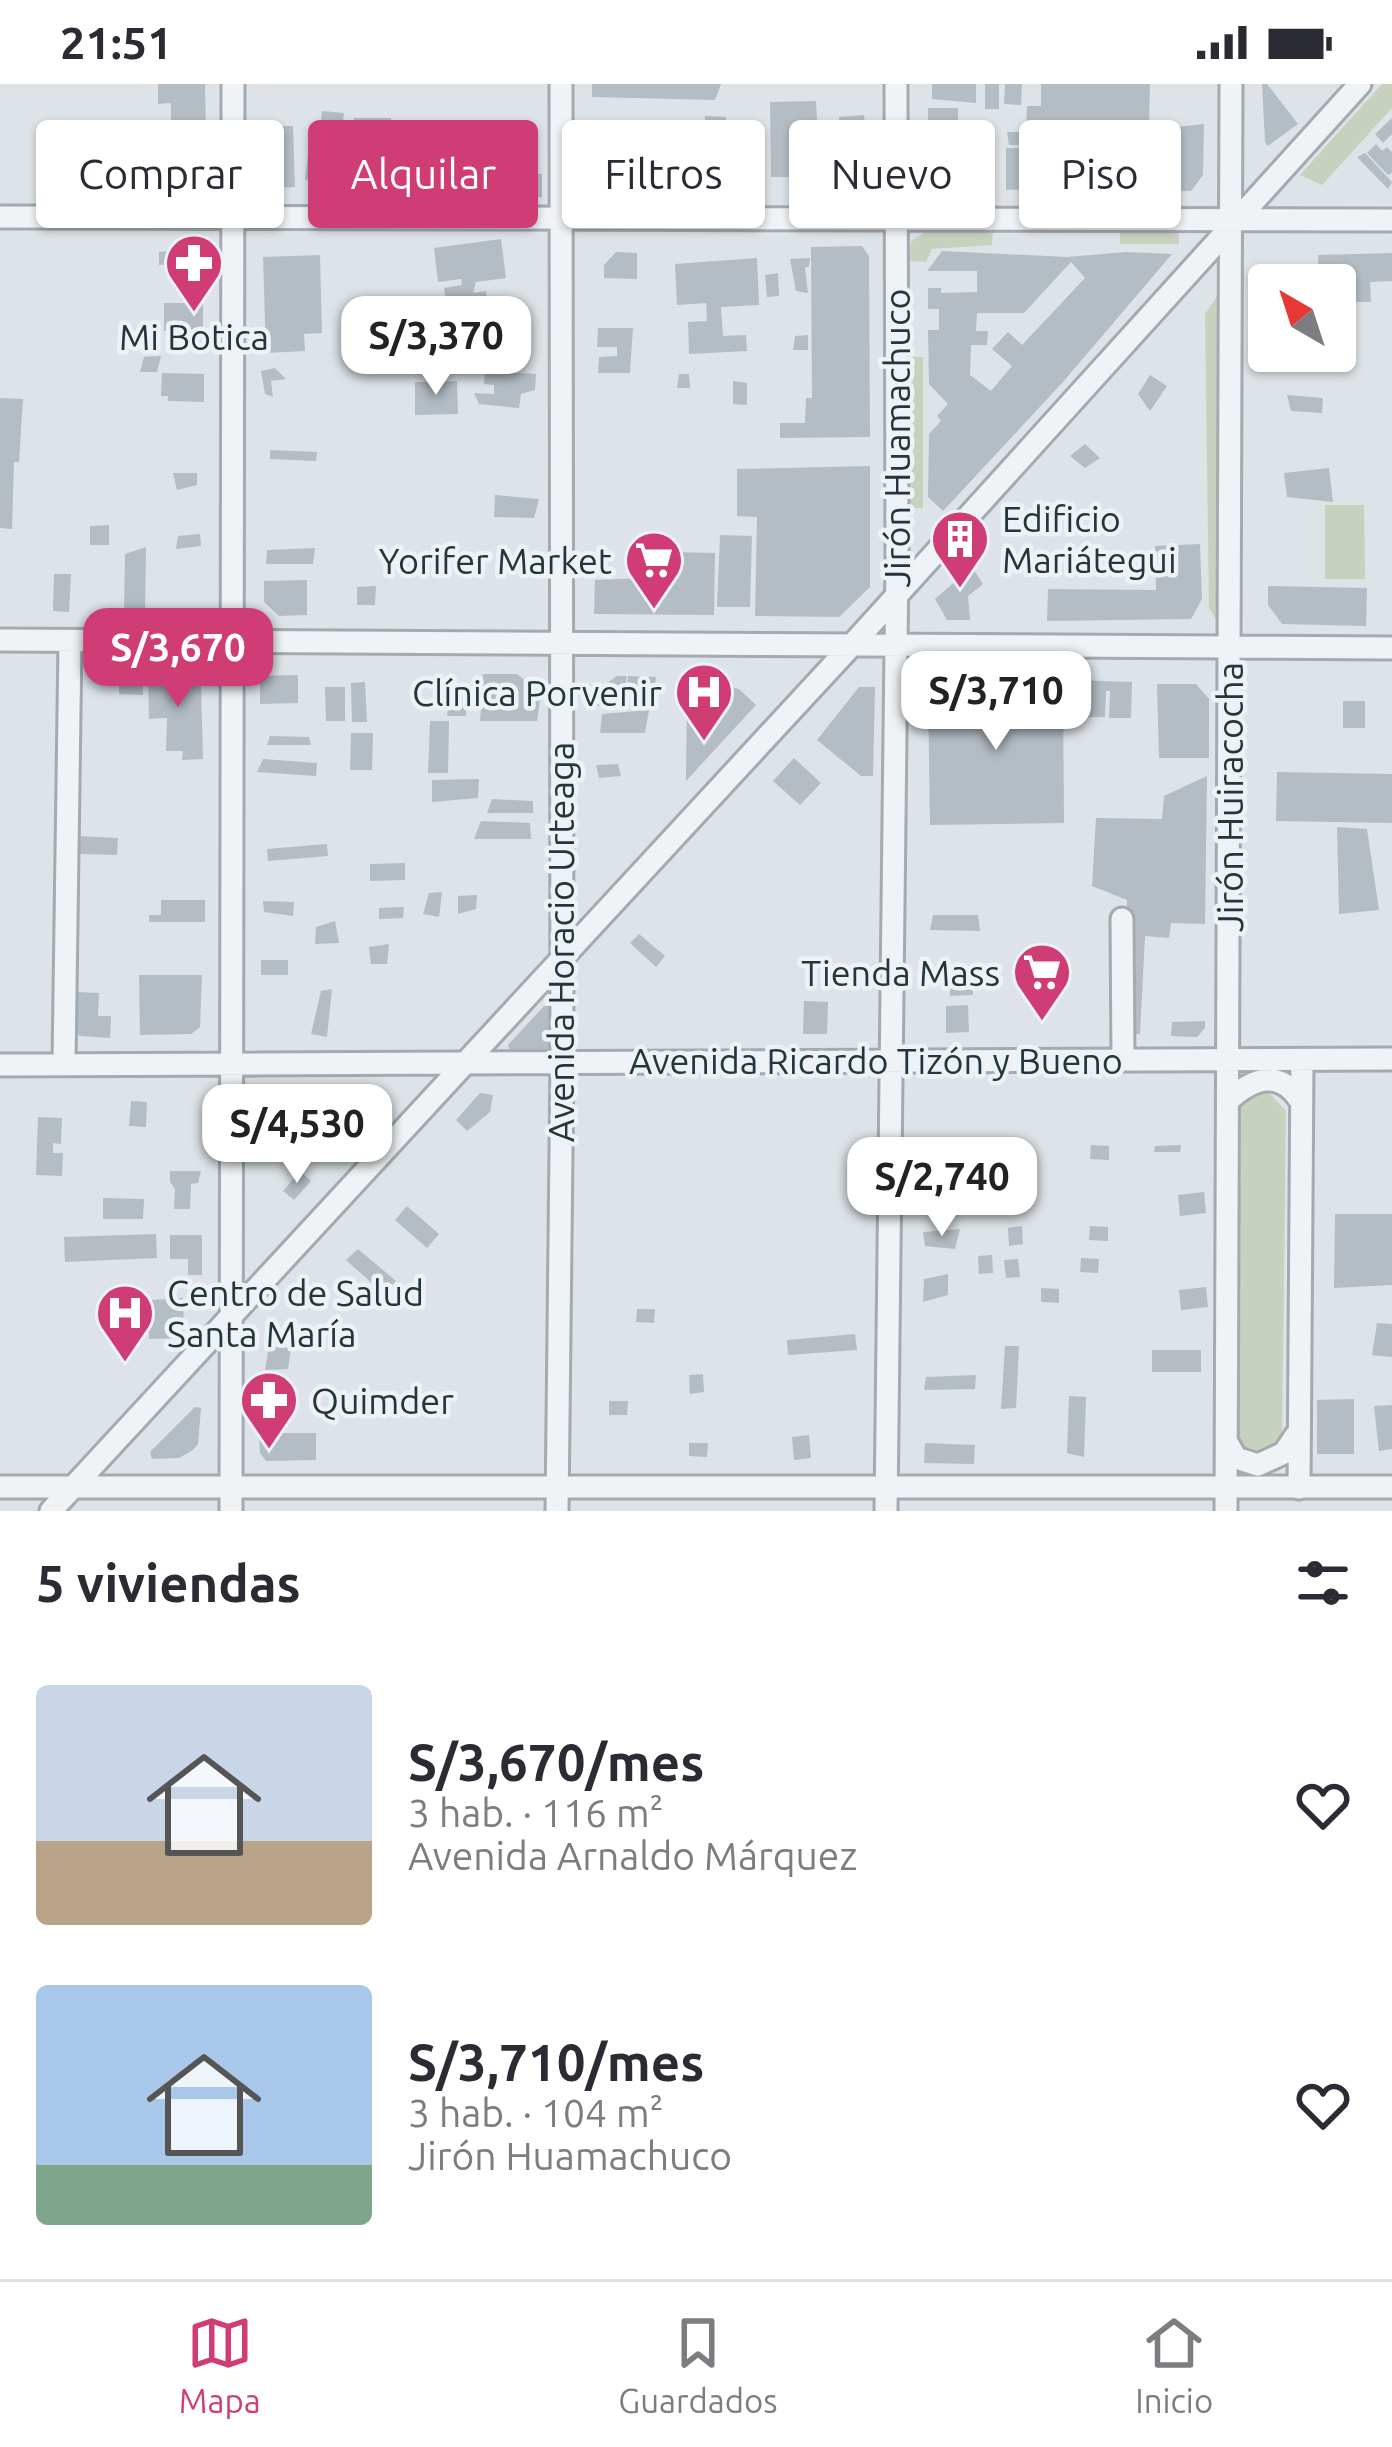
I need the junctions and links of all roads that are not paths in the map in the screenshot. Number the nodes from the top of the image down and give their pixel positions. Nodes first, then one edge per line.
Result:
1 (233, 84) edge
2 (561, 84) edge
3 (896, 84) edge
4 (1231, 84) edge
5 (1360, 84) edge
6 (234, 120) edge
7 (896, 120) edge
8 (561, 216) junction
9 (0, 217) edge
10 (36, 217) edge
11 (284, 217) edge
12 (789, 217) edge
13 (995, 219) edge
14 (1392, 220) edge
15 (1232, 223) junction
16 (235, 228) edge
17 (896, 228) edge
18 (896, 596) junction
19 (0, 640) edge
20 (70, 641) junction
21 (559, 641) junction
22 (233, 642) junction
23 (1229, 646) junction
24 (850, 647) junction
25 (894, 647) junction
26 (1392, 648) edge
27 (1122, 919) dead end
28 (560, 962) junction
29 (1392, 1059) edge
30 (1123, 1060) junction
31 (1229, 1060) junction
32 (1302, 1060) junction
33 (562, 1061) junction
34 (892, 1061) junction
35 (233, 1062) junction
36 (468, 1063) junction
37 (64, 1064) junction
38 (0, 1065) edge
39 (1229, 1100) junction
40 (1300, 1100) junction
41 (232, 1318) junction
42 (1296, 1435) junction
43 (1228, 1444) junction
44 (886, 1485) junction
45 (232, 1486) junction
46 (1392, 1486) edge
47 (0, 1487) edge
48 (557, 1487) junction
49 (73, 1488) junction
50 (1114, 1488) junction
51 (1299, 1488) junction
52 (1226, 1500) edge
53 (51, 1511) edge
54 (232, 1511) edge
55 (557, 1511) edge
56 (886, 1511) edge
57 (1115, 1511) edge

1 - 6 street
2 - 8 street, Avenida Horacio Urteaga
3 - 7 street, Jirón Huamachuco
4 - 15 street, Jirón Huiracocha
5 - 15 street
8 - 11 street
8 - 12 street
8 - 21 street, Avenida Horacio Urteaga
9 - 10 street
13 - 15 street
14 - 15 street
15 - 18 street
15 - 23 street, Jirón Huiracocha
16 - 22 street
17 - 18 street, Jirón Huamachuco
18 - 24 street
18 - 25 street, Jirón Huamachuco
19 - 20 street
20 - 22 street
20 - 37 street
21 - 22 street
21 - 24 street
21 - 28 street, Avenida Horacio Urteaga
22 - 35 street
23 - 25 street
23 - 26 street
23 - 31 street, Jirón Huiracocha
24 - 25 street
24 - 28 street
25 - 34 street, Jirón Huamachuco
27 - 30 street
28 - 33 street, Avenida Horacio Urteaga
28 - 36 street
29 - 32 street, Avenida Ricardo Tizón y Bueno
30 - 31 street, Avenida Ricardo Tizón y Bueno
30 - 34 street, Avenida Ricardo Tizón y Bueno
31 - 32 street, Avenida Ricardo Tizón y Bueno
31 - 39 street, Jirón Huiracocha
32 - 40 street
33 - 34 street, Avenida Ricardo Tizón y Bueno
33 - 36 street, Avenida Ricardo Tizón y Bueno
33 - 48 street, Avenida Horacio Urteaga
34 - 44 street, Jirón Huamachuco
35 - 36 street, Avenida Ricardo Tizón y Bueno
35 - 37 street, Avenida Ricardo Tizón y Bueno
35 - 41 street
36 - 41 street
37 - 38 street, Avenida Ricardo Tizón y Bueno
39 - 40 street
39 - 43 street, Jirón Huiracocha
40 - 42 street
41 - 45 street
41 - 49 street
42 - 43 street
42 - 51 street
43 - 52 street, Jirón Huiracocha
44 - 48 street
44 - 50 street
44 - 56 street, Jirón Huamachuco
45 - 48 street
45 - 49 street
45 - 54 street
46 - 51 street
47 - 49 street
48 - 55 street, Avenida Horacio Urteaga
49 - 53 street
50 - 52 street
50 - 57 street
51 - 52 street

